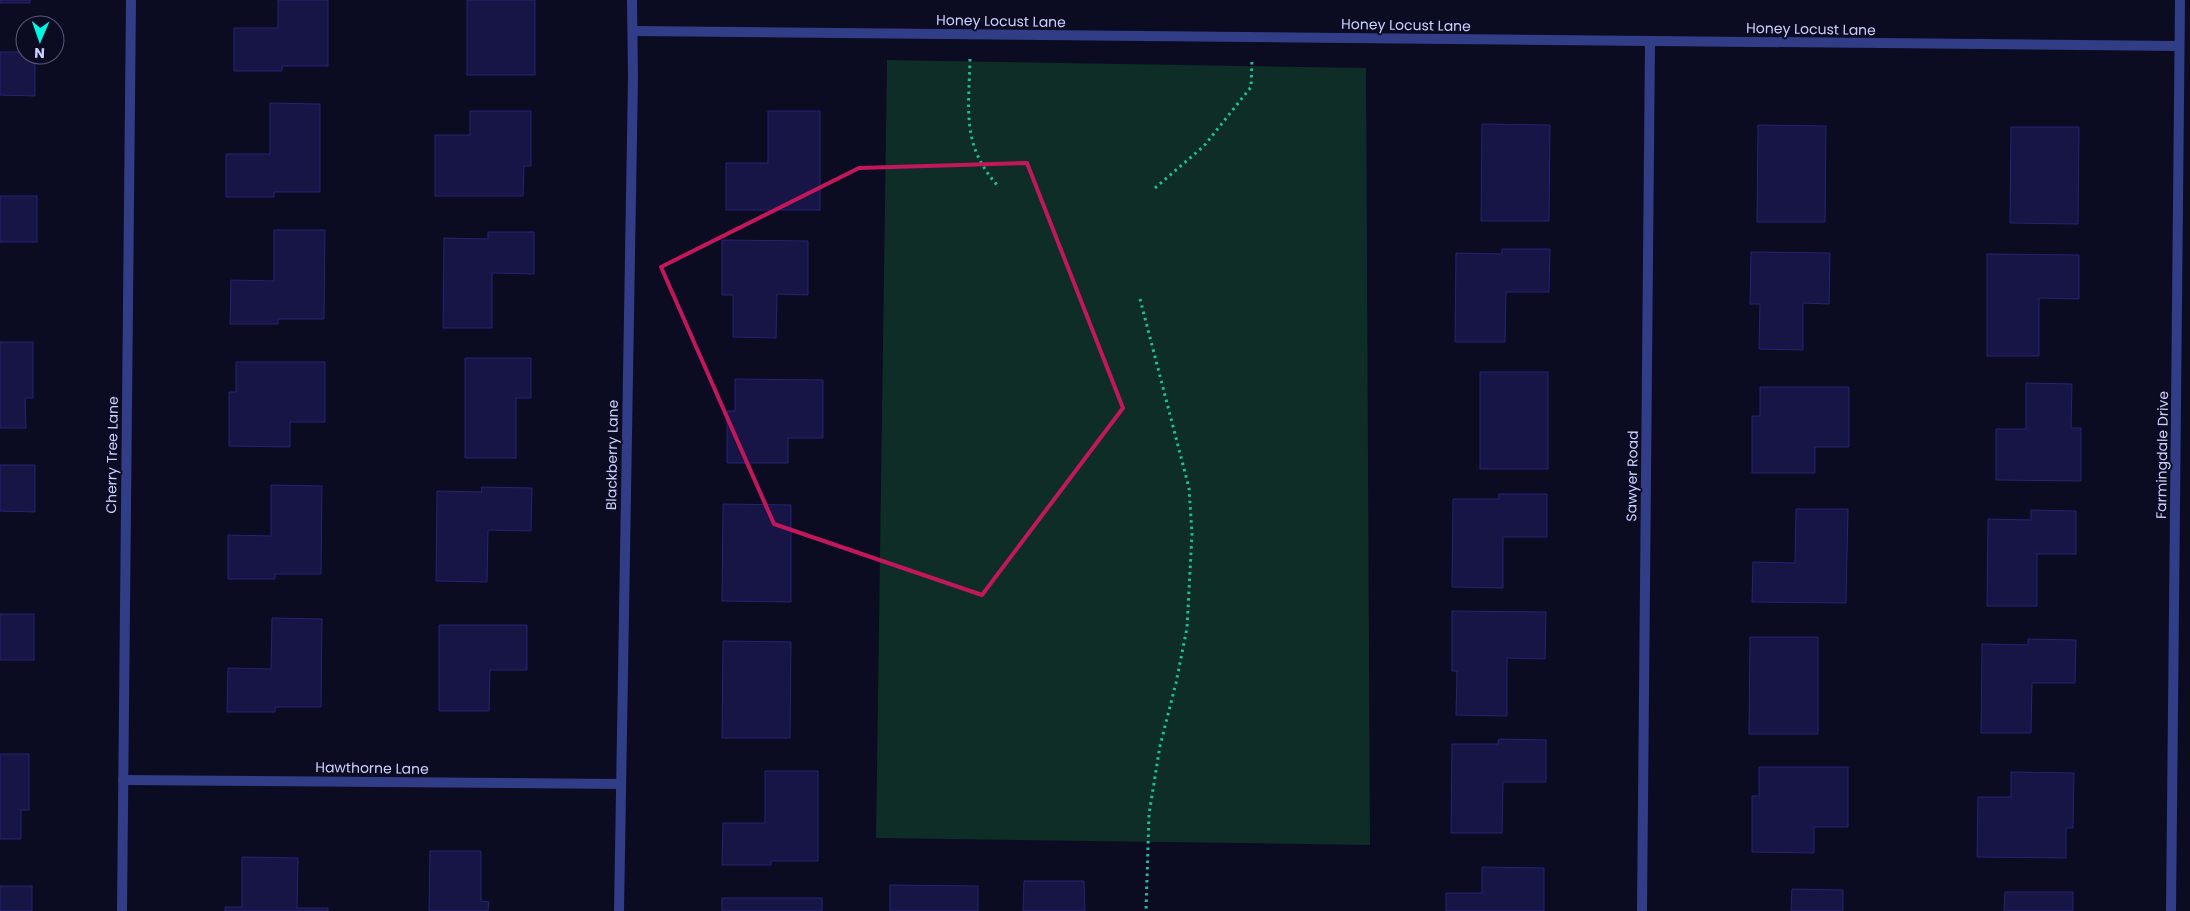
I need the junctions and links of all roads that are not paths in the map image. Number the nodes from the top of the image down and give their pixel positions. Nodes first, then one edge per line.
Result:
1 (130, 0) edge
2 (632, 0) edge
3 (2180, 0) edge
4 (633, 31) junction
5 (1650, 41) junction
6 (2180, 46) junction
7 (123, 780) junction
8 (620, 784) junction
9 (122, 911) edge
10 (619, 911) edge
11 (1642, 911) edge
12 (2171, 911) edge

1 - 7 street, Cherry Tree Lane
2 - 4 street, Blackberry Lane
3 - 6 street, Farmingdale Drive
4 - 5 street, Honey Locust Lane
4 - 8 street, Blackberry Lane
5 - 6 street, Honey Locust Lane
5 - 11 street, Sawyer Road
6 - 12 street, Farmingdale Drive
7 - 8 street, Hawthorne Lane
7 - 9 street, Cherry Tree Lane
8 - 10 street, Blackberry Lane

